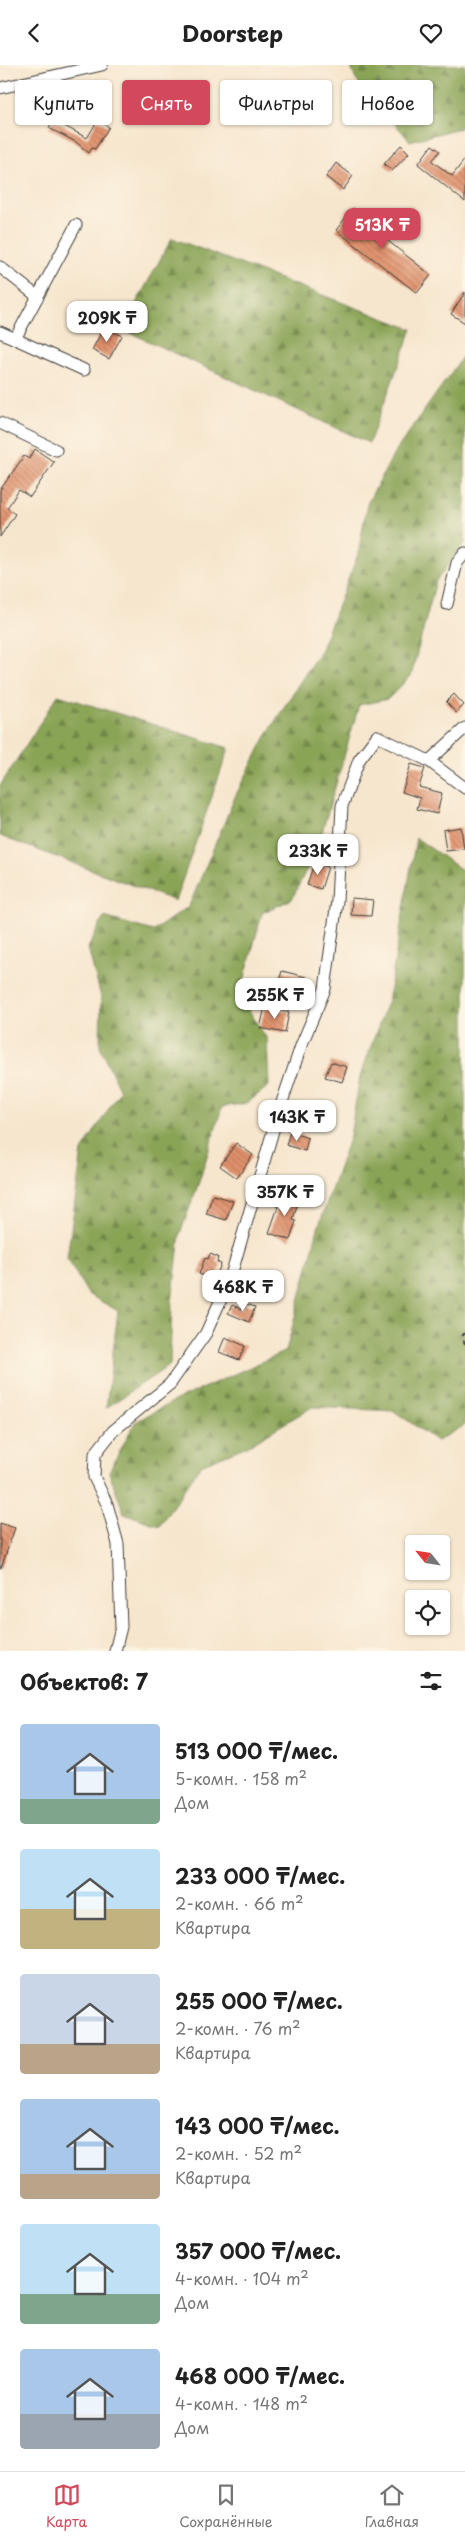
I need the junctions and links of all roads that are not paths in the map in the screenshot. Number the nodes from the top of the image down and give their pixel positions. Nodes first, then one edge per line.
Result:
1 (102, 65) edge
2 (0, 88) edge
3 (76, 225) dead end
4 (0, 267) edge
5 (38, 297) junction
6 (0, 332) edge
7 (15, 339) junction
8 (84, 370) dead end
9 (0, 423) edge
10 (56, 450) dead end
11 (465, 553) edge
12 (447, 604) dead end
13 (465, 728) edge
14 (429, 761) junction
15 (465, 788) edge
16 (115, 1651) edge

1 - 2 street
3 - 5 street
4 - 5 street
5 - 7 street
6 - 7 street
7 - 8 street
9 - 10 street
11 - 12 street
13 - 14 street
14 - 15 street
14 - 16 street

